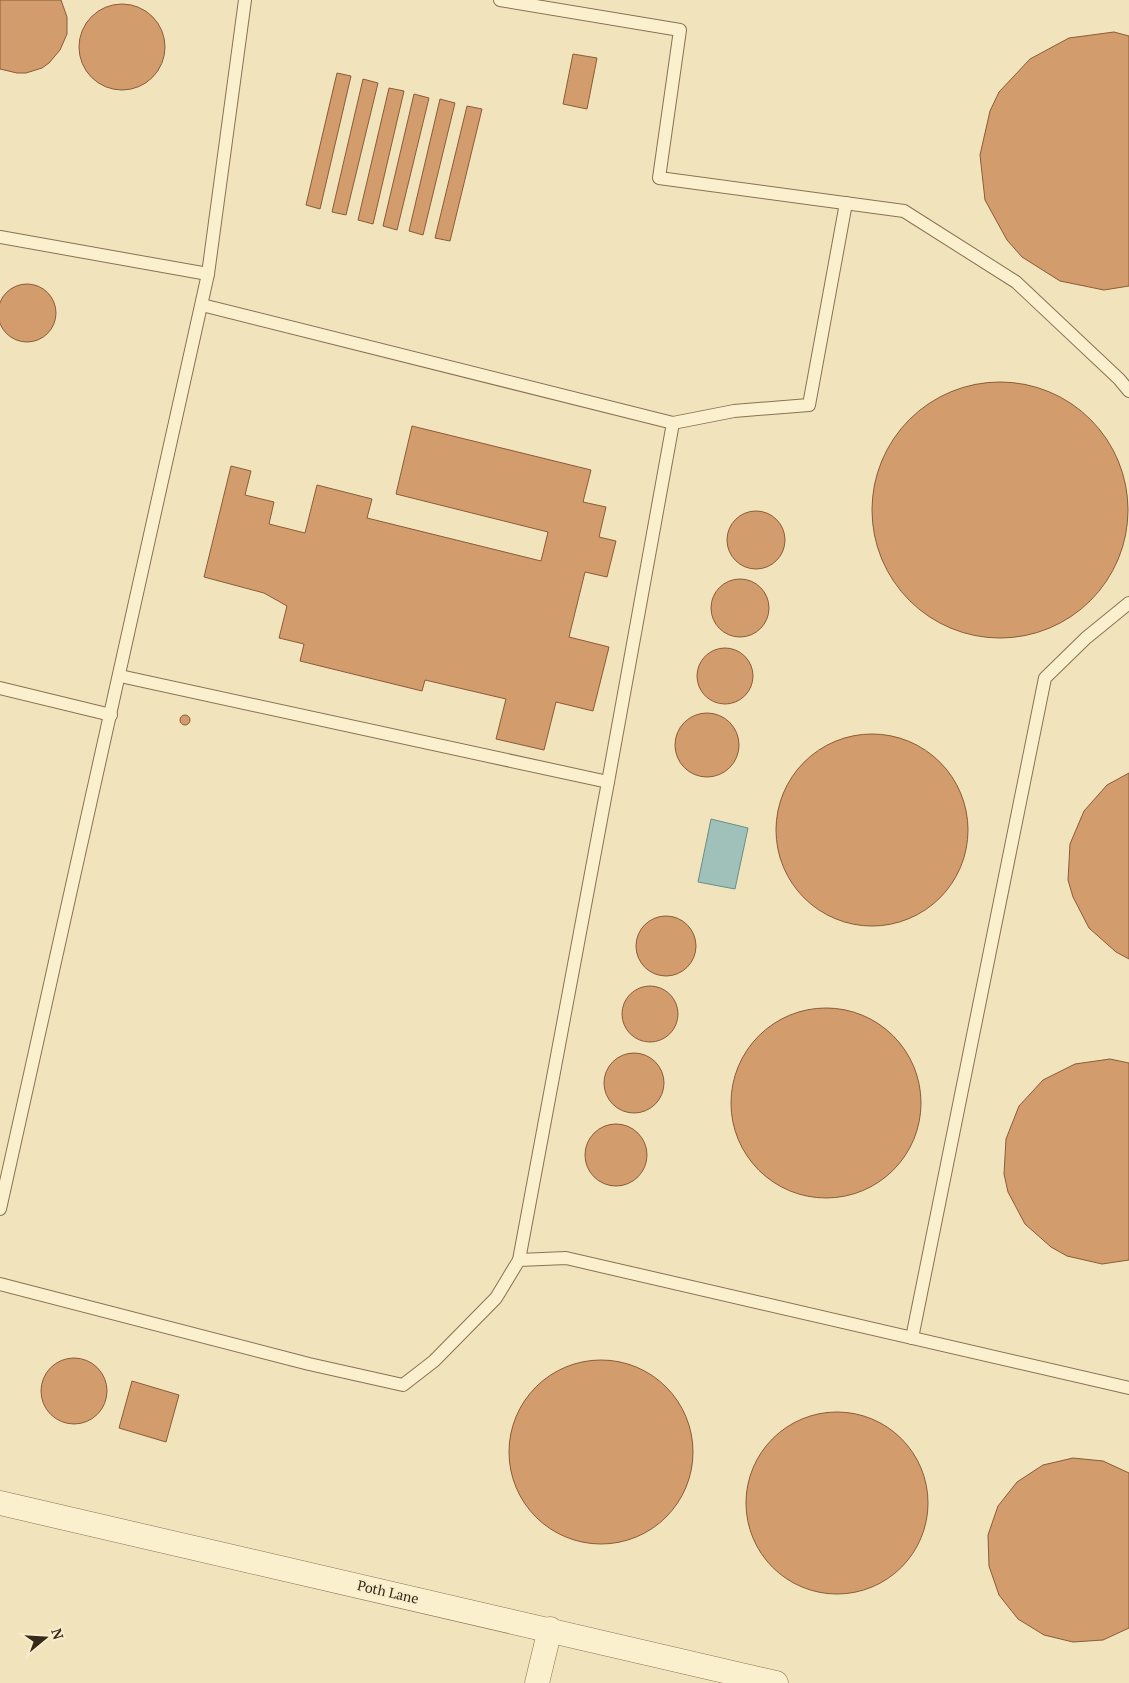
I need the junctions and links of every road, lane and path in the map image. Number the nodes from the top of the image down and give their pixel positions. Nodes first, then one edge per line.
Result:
1 (245, 0) edge
2 (500, 0) edge
3 (846, 203) junction
4 (0, 237) edge
5 (208, 274) junction
6 (202, 305) junction
7 (1129, 391) edge
8 (673, 423) junction
9 (1129, 603) edge
10 (120, 676) junction
11 (0, 688) edge
12 (111, 715) junction
13 (608, 782) junction
14 (0, 1209) edge
15 (519, 1260) junction
16 (0, 1284) edge
17 (912, 1338) junction
18 (1129, 1388) edge
19 (0, 1503) edge
20 (550, 1630) junction
21 (537, 1683) edge
22 (776, 1683) edge

1 - 5 lane
2 - 3 lane
3 - 7 lane
3 - 8 lane
4 - 5 lane
5 - 6 lane
6 - 8 lane
6 - 10 lane
8 - 13 lane
9 - 17 lane
10 - 12 lane
10 - 13 lane
11 - 12 lane
12 - 14 lane
13 - 15 lane
15 - 16 lane
15 - 17 lane
17 - 18 lane
19 - 20 street, Poth Lane
20 - 21 street
20 - 22 street, Poth Lane

